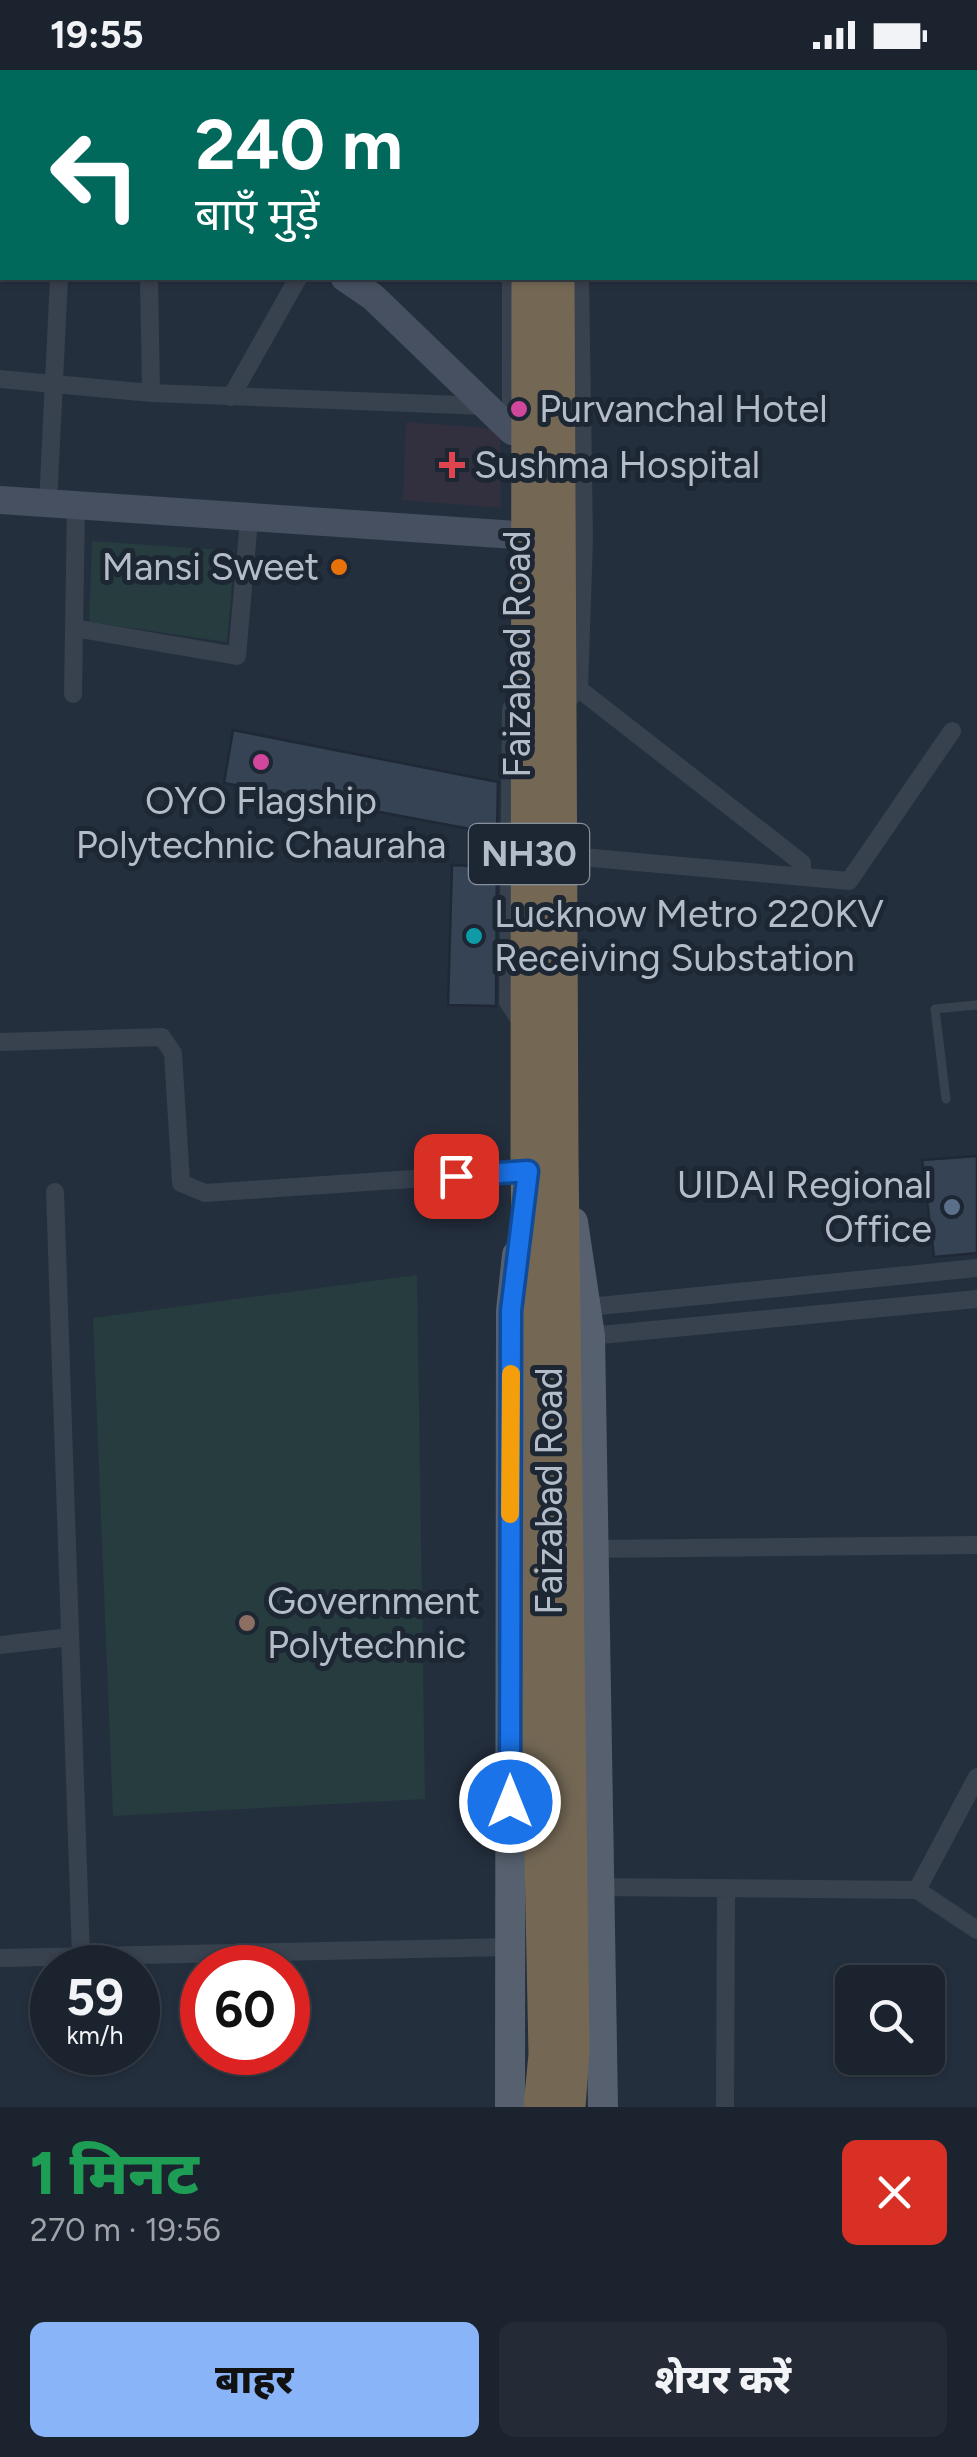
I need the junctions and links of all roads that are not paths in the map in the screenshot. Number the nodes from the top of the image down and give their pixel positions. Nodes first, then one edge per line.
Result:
1 (59, 280) edge
2 (149, 280) edge
3 (297, 280) edge
4 (511, 280) edge
5 (529, 280) edge
6 (557, 280) edge
7 (580, 280) edge
8 (373, 287) edge
9 (0, 379) edge
10 (53, 382) junction
11 (151, 393) junction
12 (231, 397) junction
13 (486, 406) junction
14 (512, 431) junction
15 (0, 500) edge
16 (62, 505) junction
17 (249, 520) junction
18 (546, 537) junction
19 (74, 628) junction
20 (73, 694) dead end
21 (570, 697) junction
22 (952, 731) dead end
23 (559, 855) junction
24 (802, 876) junction
25 (977, 1006) edge
26 (0, 1042) edge
27 (946, 1099) dead end
28 (544, 1165) junction
29 (55, 1192) dead end
30 (977, 1268) edge
31 (546, 1279) junction
32 (766, 1289) junction
33 (977, 1299) edge
34 (769, 1319) junction
35 (590, 1321) junction
36 (977, 1545) edge
37 (590, 1549) junction
38 (70, 1637) junction
39 (0, 1644) edge
40 (977, 1777) edge
41 (597, 1887) junction
42 (726, 1889) junction
43 (917, 1890) junction
44 (977, 1930) edge
45 (81, 1945) edge
46 (510, 1947) junction
47 (160, 1954) edge
48 (30, 1957) edge
49 (0, 1958) edge
50 (521, 2106) edge
51 (568, 2107) edge
52 (603, 2107) edge
53 (724, 2107) edge

1 - 10 street
2 - 11 street
3 - 12 street
4 - 14 street
5 - 18 highway, NH30
6 - 18 highway, Faizabad Road / NH30
7 - 18 street
8 - 13 street
9 - 10 street
10 - 11 street
10 - 16 street
11 - 12 street
12 - 13 street
13 - 14 street
14 - 18 street
15 - 16 street
16 - 17 street
16 - 19 street
17 - 18 street
17 - 19 street
18 - 21 highway, Faizabad Road / NH30
18 - 28 highway, NH30
19 - 20 street
21 - 23 highway, Faizabad Road / NH30
21 - 24 street
22 - 24 street
23 - 24 street
23 - 28 highway, Faizabad Road / NH30
25 - 27 lane
26 - 28 street
28 - 31 highway, NH30
28 - 35 main road, Faizabad Road
28 - 46 main road, Faizabad Road
29 - 38 street
30 - 32 street
31 - 50 highway, NH30
31 - 51 highway, NH30
32 - 34 street
32 - 35 street
33 - 34 street
34 - 35 street
35 - 37 main road, Faizabad Road
36 - 37 street
37 - 41 main road, Faizabad Road
38 - 39 street
38 - 45 street
40 - 43 street
41 - 42 street
41 - 52 main road, Faizabad Road
42 - 43 street
42 - 53 street
43 - 44 street
46 - 47 street
46 - 50 main road, Faizabad Road
48 - 49 street

